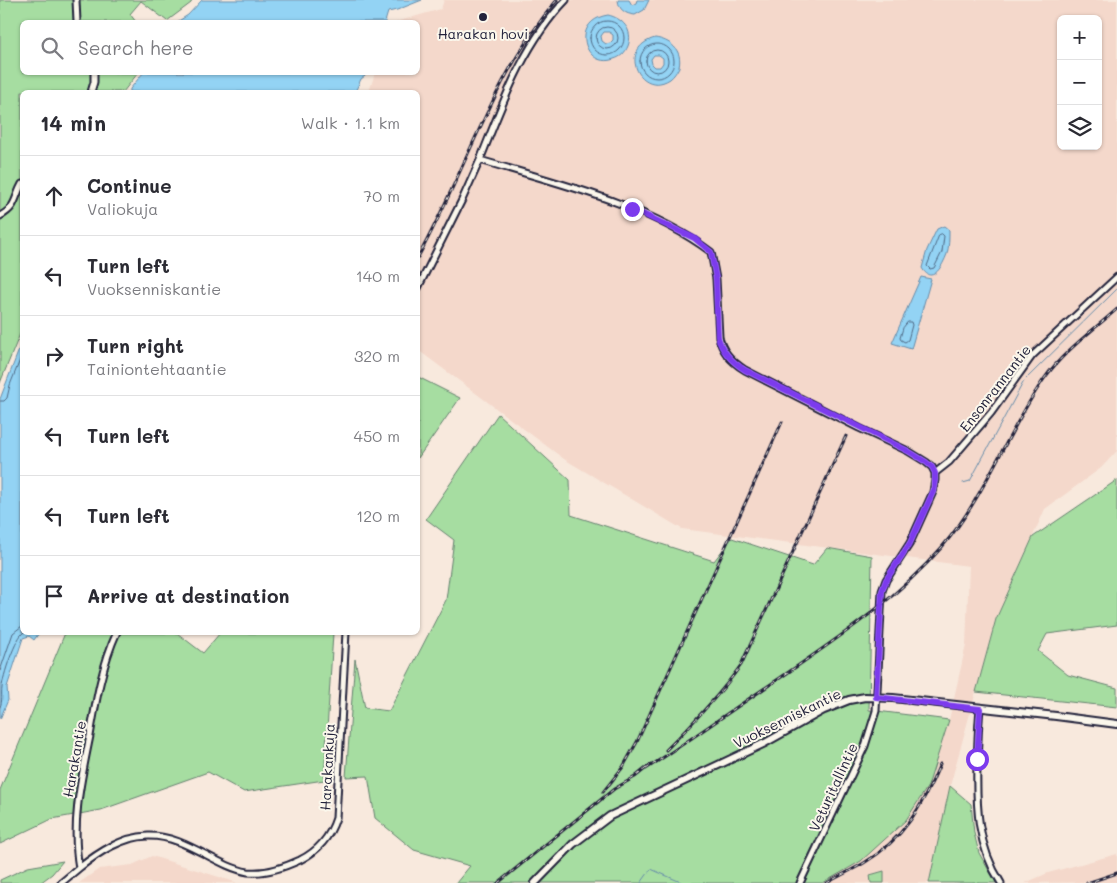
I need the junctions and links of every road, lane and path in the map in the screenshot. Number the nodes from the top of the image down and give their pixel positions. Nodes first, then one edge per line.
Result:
1 (76, 0) edge
2 (566, 0) edge
3 (76, 20) edge
4 (94, 75) edge
5 (92, 90) edge
6 (480, 160) junction
7 (20, 190) edge
8 (0, 216) edge
9 (1117, 277) edge
10 (420, 284) edge
11 (935, 473) junction
12 (116, 635) edge
13 (346, 635) edge
14 (876, 697) junction
15 (980, 709) junction
16 (1117, 724) edge
17 (79, 868) junction
18 (61, 883) edge
19 (535, 883) edge
20 (800, 883) edge
21 (1001, 883) edge

1 - 3 street
2 - 6 street
4 - 5 street
6 - 10 street
6 - 11 street
7 - 8 street
9 - 11 street, Ensonrannantie
11 - 14 street, Veturitallintie
12 - 17 street, Harakantie
13 - 17 street, Harakankuja
14 - 15 street, Vuoksenniskantie
14 - 19 street, Vuoksenniskantie
14 - 20 street, Veturitallintie
15 - 16 street, Vuoksenniskantie
15 - 21 street
17 - 18 street

